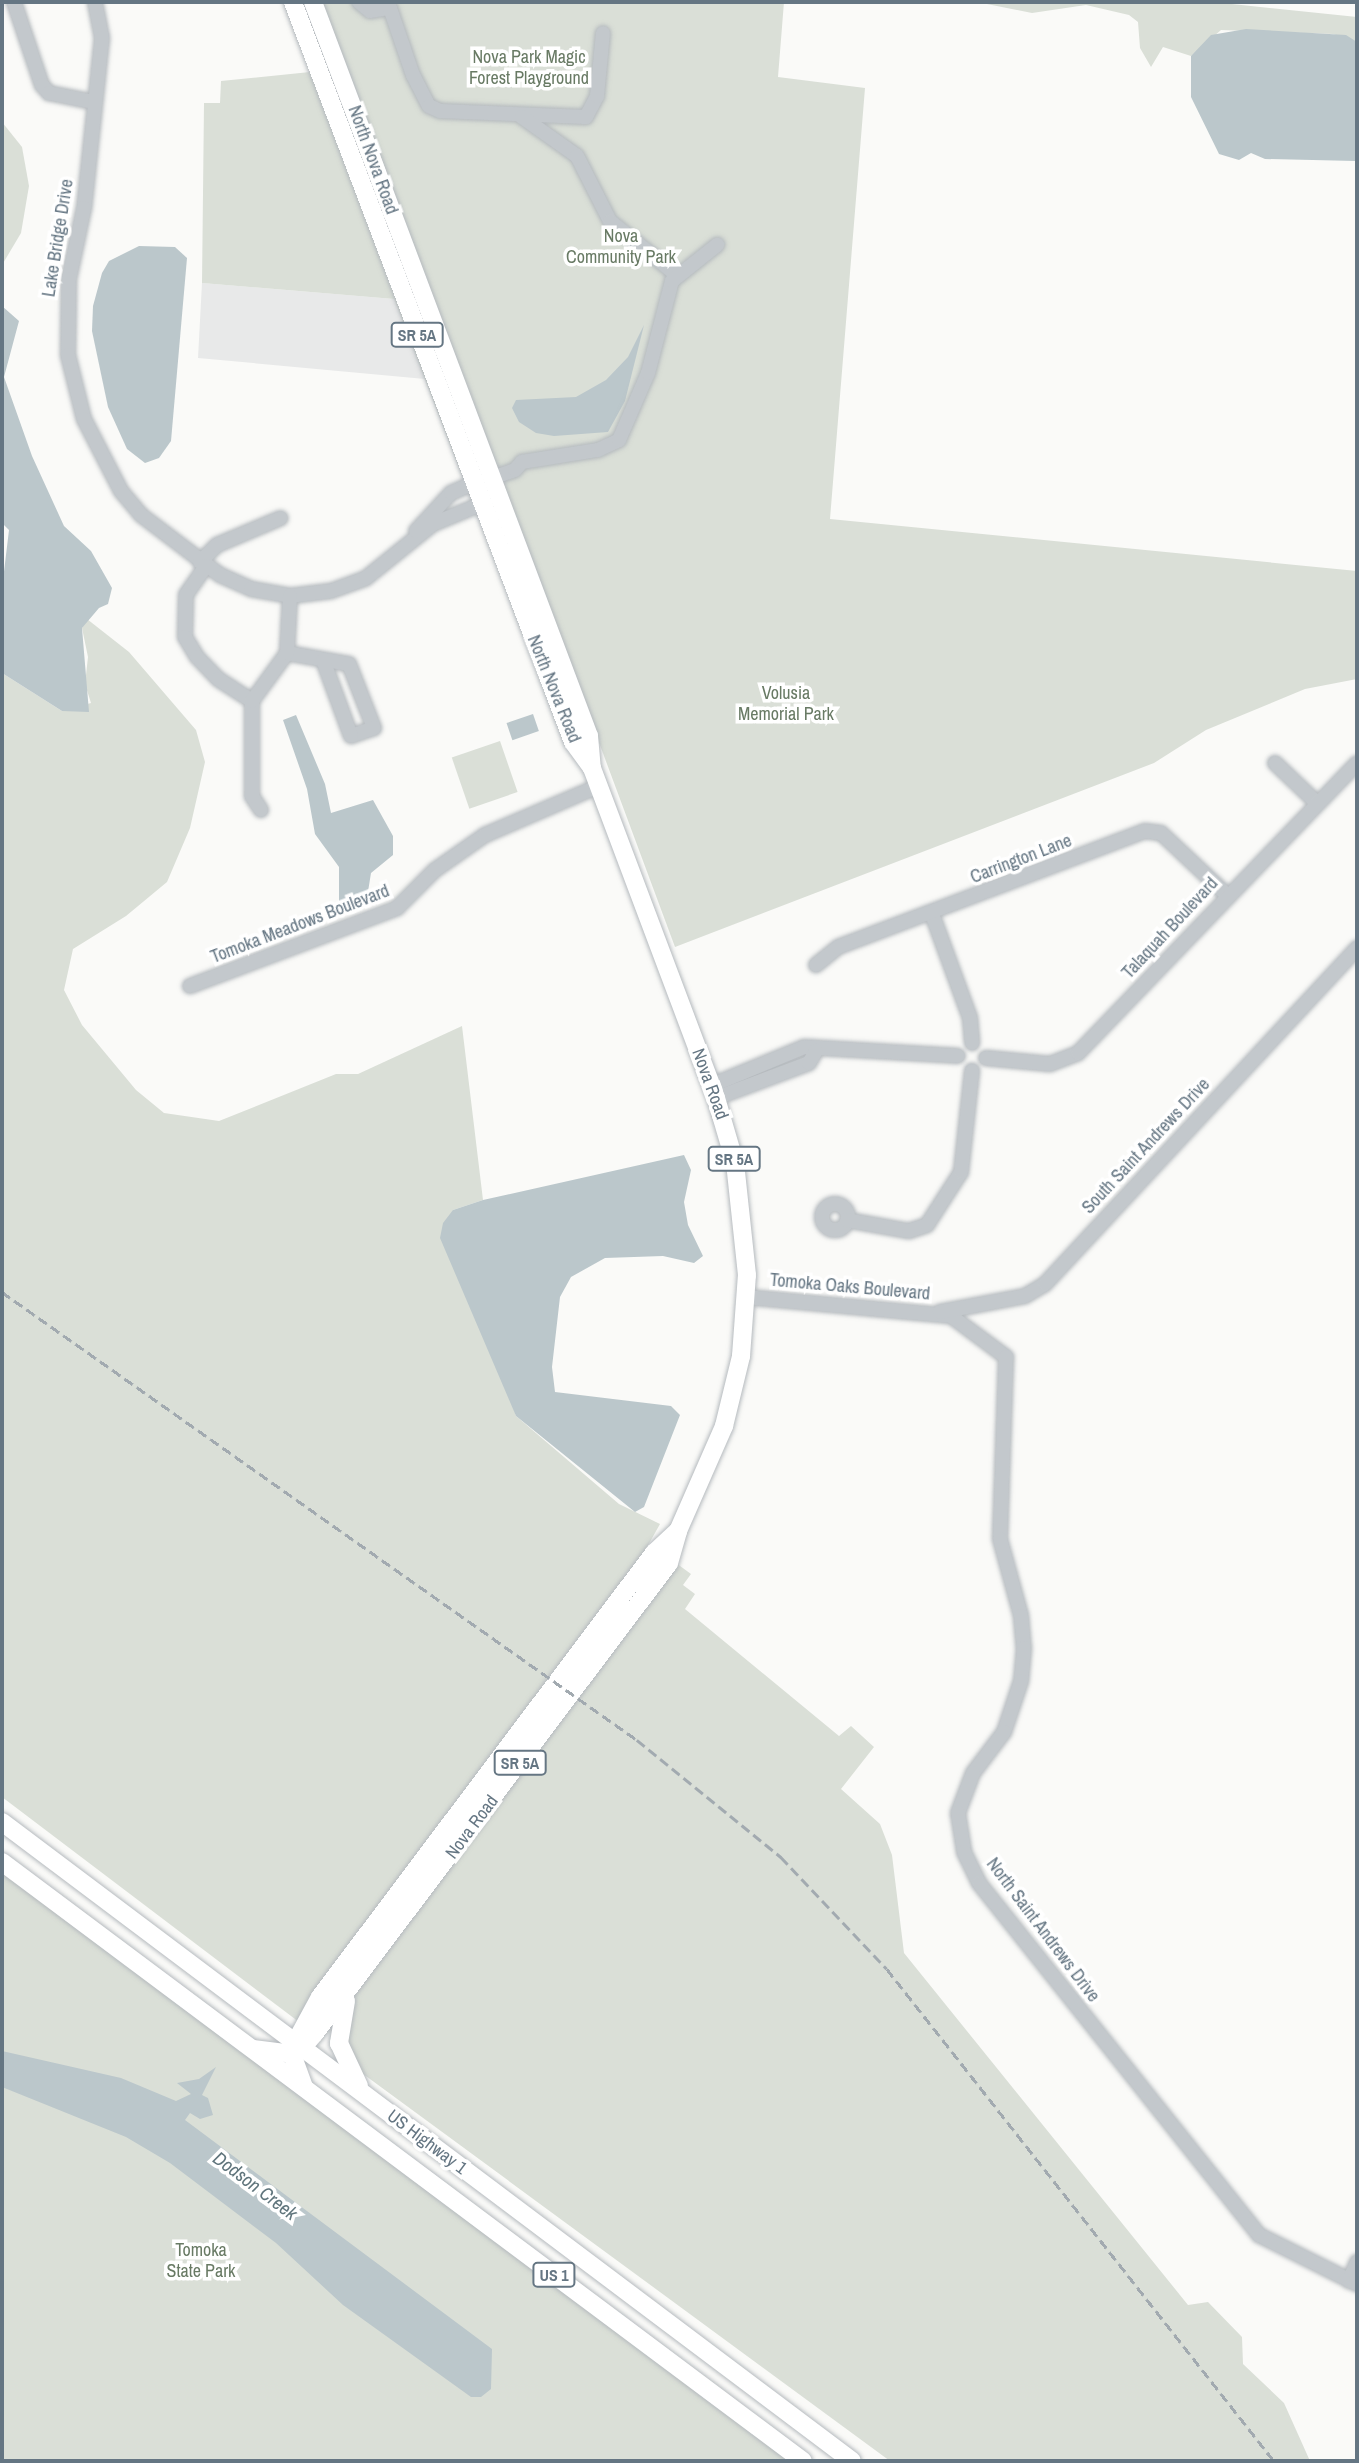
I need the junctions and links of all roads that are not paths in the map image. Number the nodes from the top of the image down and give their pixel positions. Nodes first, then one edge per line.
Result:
1 (14, 2) edge
2 (88, 2) edge
3 (95, 2) edge
4 (293, 2) edge
5 (313, 2) edge
6 (359, 2) edge
7 (98, 23) junction
8 (603, 33) dead end
9 (94, 102) junction
10 (517, 115) junction
11 (717, 245) dead end
12 (678, 276) junction
13 (403, 300) junction
14 (431, 315) junction
15 (492, 477) junction
16 (474, 482) junction
17 (499, 497) junction
18 (482, 504) junction
19 (281, 518) dead end
20 (412, 538) junction
21 (203, 564) junction
22 (290, 596) junction
23 (287, 653) junction
24 (323, 660) junction
25 (252, 701) junction
26 (1357, 763) edge
27 (1275, 764) dead end
28 (592, 768) junction
29 (599, 786) junction
30 (1317, 803) junction
31 (261, 810) dead end
32 (1227, 895) junction
33 (932, 915) junction
34 (1357, 948) edge
35 (816, 965) dead end
36 (190, 986) dead end
37 (972, 1043) junction
38 (816, 1051) junction
39 (958, 1056) junction
40 (986, 1058) junction
41 (763, 1062) junction
42 (972, 1071) junction
43 (769, 1077) junction
44 (713, 1092) junction
45 (847, 1220) dead end
46 (747, 1297) junction
47 (931, 1314) junction
48 (951, 1316) joint
49 (678, 1531) junction
50 (2, 1822) edge
51 (2, 1862) edge
52 (351, 1990) junction
53 (297, 2047) junction
54 (253, 2049) junction
55 (304, 2088) junction
56 (365, 2095) junction
57 (1357, 2262) edge
58 (1353, 2283) edge
59 (803, 2461) edge
60 (852, 2461) edge

1 - 9 street
2 - 7 street
3 - 7 street, Lake Bridge Drive
4 - 13 main road, North Nova Road / SR 5A
5 - 14 main road, North Nova Road / SR 5A
6 - 10 street
7 - 9 street, Lake Bridge Drive
8 - 10 street
9 - 21 street, Lake Bridge Drive
10 - 12 street
11 - 12 street
12 - 15 street
13 - 14 main road
13 - 16 main road, North Nova Road / SR 5A
14 - 15 main road, North Nova Road / SR 5A
15 - 16 street
15 - 17 main road, North Nova Road / SR 5A
16 - 18 main road, North Nova Road / SR 5A
16 - 20 street
17 - 18 street, Lake Bridge Drive
17 - 28 main road, North Nova Road / SR 5A
18 - 20 street, Lake Bridge Drive
18 - 28 main road, North Nova Road / SR 5A
19 - 21 street
20 - 22 street, Lake Bridge Drive
21 - 22 street, Lake Bridge Drive
21 - 25 street
22 - 23 street
23 - 24 street
23 - 25 street
24 - 24 street
25 - 31 street
26 - 30 street, Talaquah Boulevard
27 - 30 street
28 - 29 main road, Nova Road / SR 5A
29 - 36 street, Tomoka Meadows Boulevard
29 - 44 main road, Nova Road / SR 5A
30 - 32 street, Talaquah Boulevard
32 - 33 street, Carrington Lane
32 - 40 street, Talaquah Boulevard
33 - 35 street, Carrington Lane
33 - 37 street
34 - 47 street, South Saint Andrews Drive
37 - 39 street
37 - 40 street
38 - 39 street
38 - 41 street
38 - 43 street
39 - 42 street
40 - 42 street
41 - 43 street
41 - 44 street
42 - 45 street
43 - 44 street
44 - 46 main road, Nova Road / SR 5A
46 - 47 street, Tomoka Oaks Boulevard
46 - 49 main road, Nova Road / SR 5A
47 - 48 street, Tomoka Oaks Boulevard
48 - 58 street, North Saint Andrews Drive
49 - 52 main road, Nova Road / SR 5A
49 - 53 main road, Nova Road / SR 5A
50 - 53 main road, US Highway 1 / US 1
51 - 54 main road, US Highway 1 / US 1
52 - 53 main road, Nova Road / SR 5A
52 - 56 main road
53 - 54 main road
53 - 55 main road
53 - 56 main road, US Highway 1 / US 1
54 - 55 main road, US Highway 1 / US 1
55 - 59 main road, US Highway 1 / US 1
56 - 60 main road, US Highway 1 / US 1
57 - 58 street

